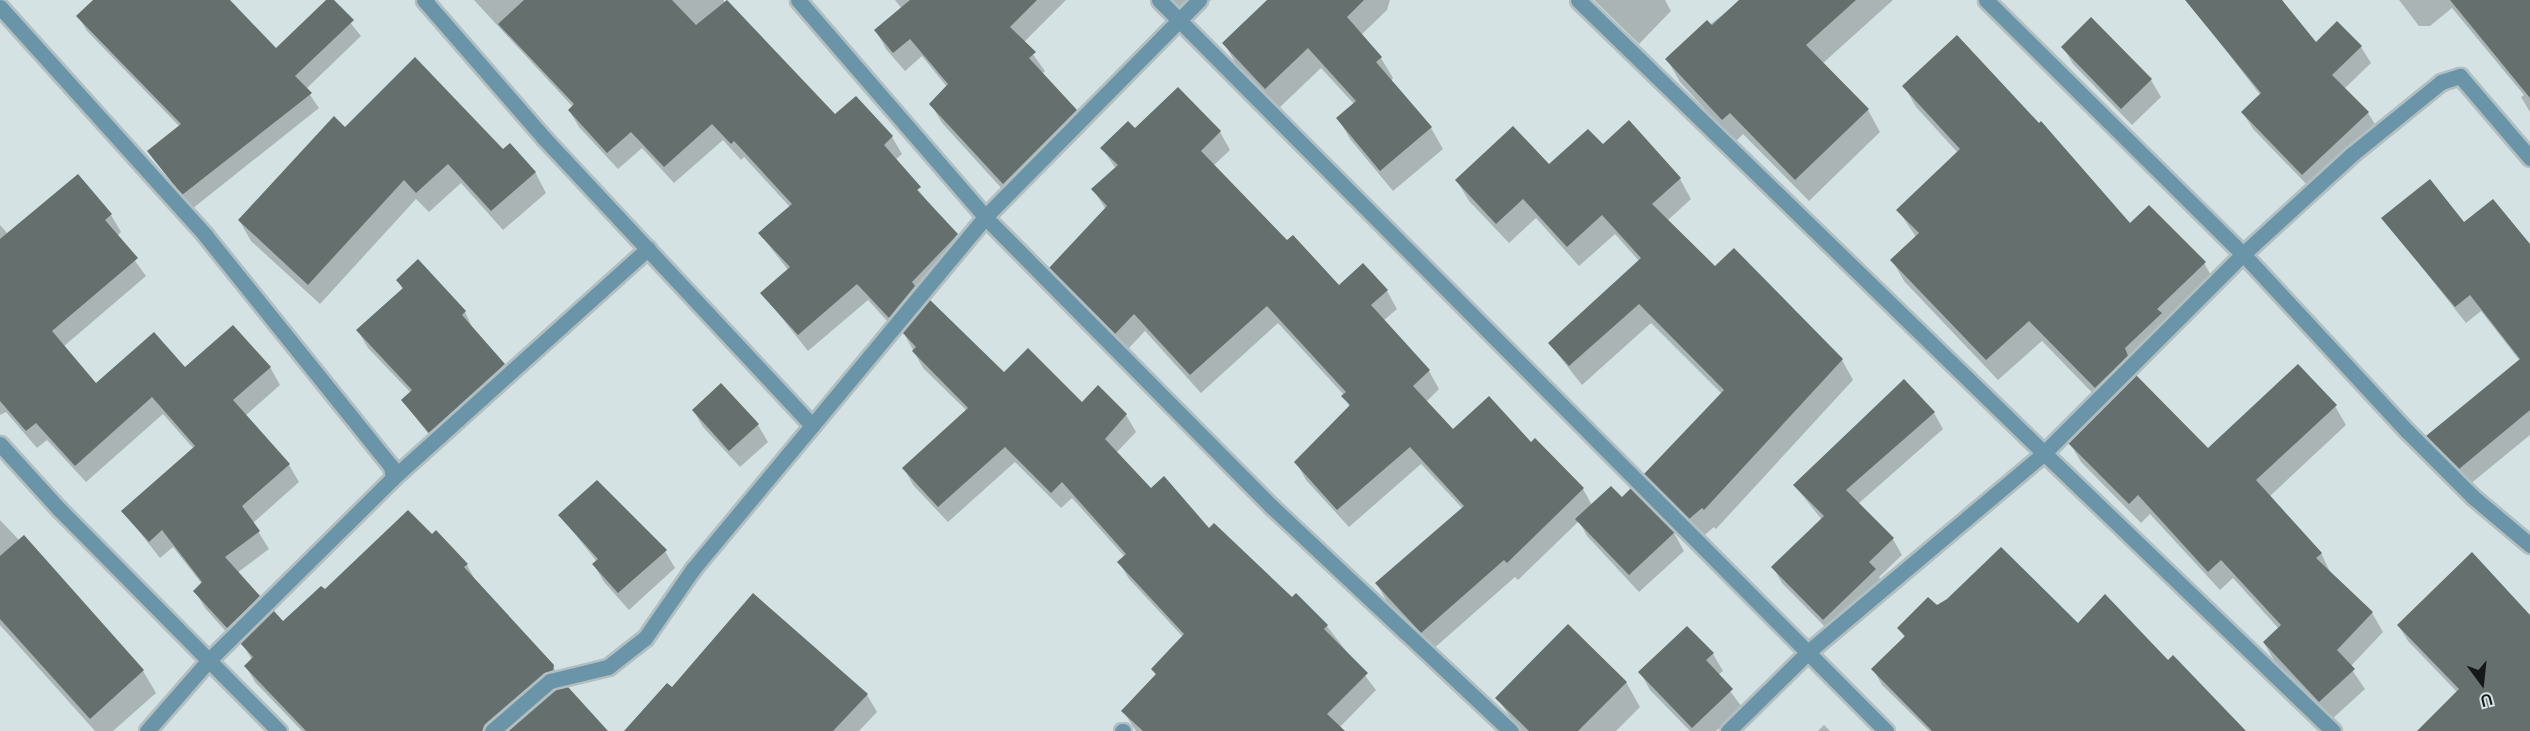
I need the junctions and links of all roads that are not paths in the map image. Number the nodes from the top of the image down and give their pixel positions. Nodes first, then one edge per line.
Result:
1 (424, 0) edge
2 (798, 0) edge
3 (1160, 0) edge
4 (1199, 0) edge
5 (1578, 0) edge
6 (1986, 0) edge
7 (0, 7) edge
8 (1179, 22) junction
9 (2530, 158) edge
10 (985, 217) junction
11 (648, 248) junction
12 (2243, 254) junction
13 (812, 426) junction
14 (0, 444) edge
15 (2044, 453) junction
16 (393, 478) junction
17 (2530, 545) edge
18 (1808, 652) junction
19 (208, 660) junction
20 (147, 731) edge
21 (279, 731) edge
22 (492, 731) edge
23 (1511, 731) edge
24 (1728, 731) edge
25 (1886, 731) edge
26 (2333, 731) edge

1 - 11 street
2 - 10 street
3 - 8 street
4 - 8 street
5 - 15 street
6 - 12 street
7 - 16 street
8 - 10 street
8 - 18 street
9 - 12 street
10 - 13 street
10 - 23 street
11 - 13 street
11 - 16 street
12 - 15 street
12 - 17 street
13 - 22 street
14 - 19 street
15 - 18 street
15 - 26 street
16 - 19 street
18 - 24 street
18 - 25 street
19 - 20 street
19 - 21 street

